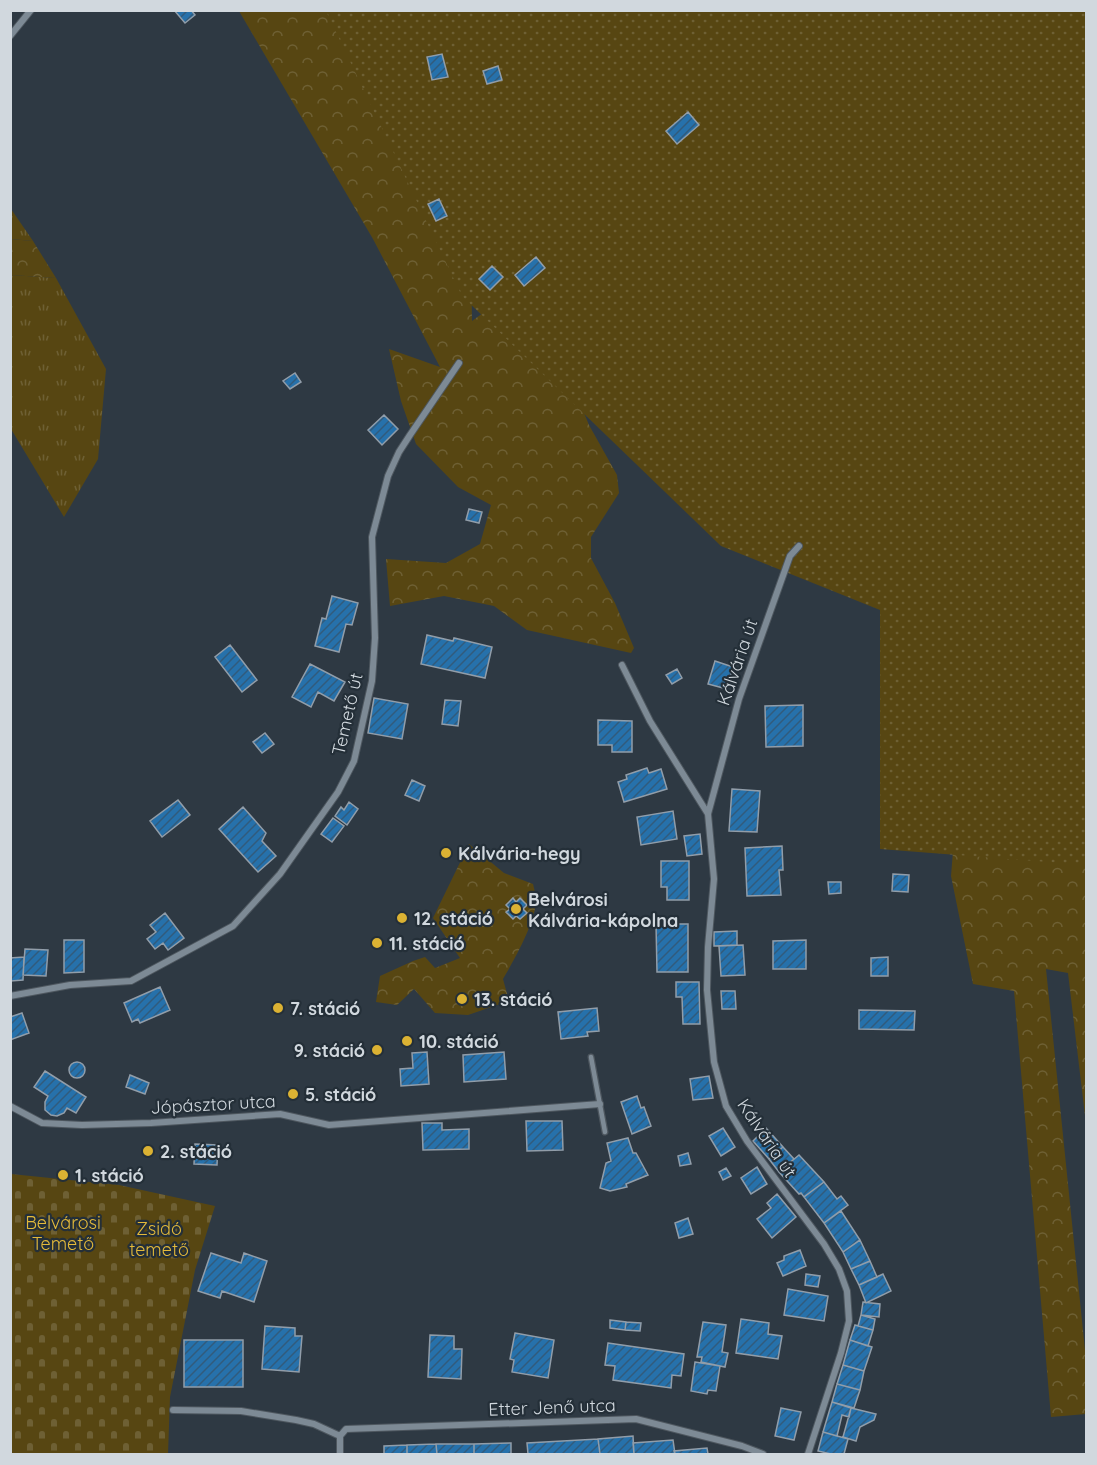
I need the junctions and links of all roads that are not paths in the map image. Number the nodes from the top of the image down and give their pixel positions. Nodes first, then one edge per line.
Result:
1 (31, 10) edge
2 (10, 36) edge
3 (459, 363) dead end
4 (800, 546) dead end
5 (622, 665) dead end
6 (708, 814) junction
7 (10, 996) edge
8 (591, 1057) dead end
9 (600, 1104) junction
10 (10, 1106) edge
11 (605, 1132) dead end
12 (172, 1410) dead end
13 (340, 1436) junction
14 (340, 1455) edge
15 (764, 1455) edge
16 (808, 1455) edge

1 - 2 street
3 - 7 street, Temető út
4 - 6 street, Kálvária út
5 - 6 street, Kálvária út
6 - 16 street, Kálvária út
8 - 9 lane
9 - 10 street, Jópásztor utca
9 - 11 lane
12 - 13 street
13 - 14 street
13 - 15 street, Etter Jenő utca

